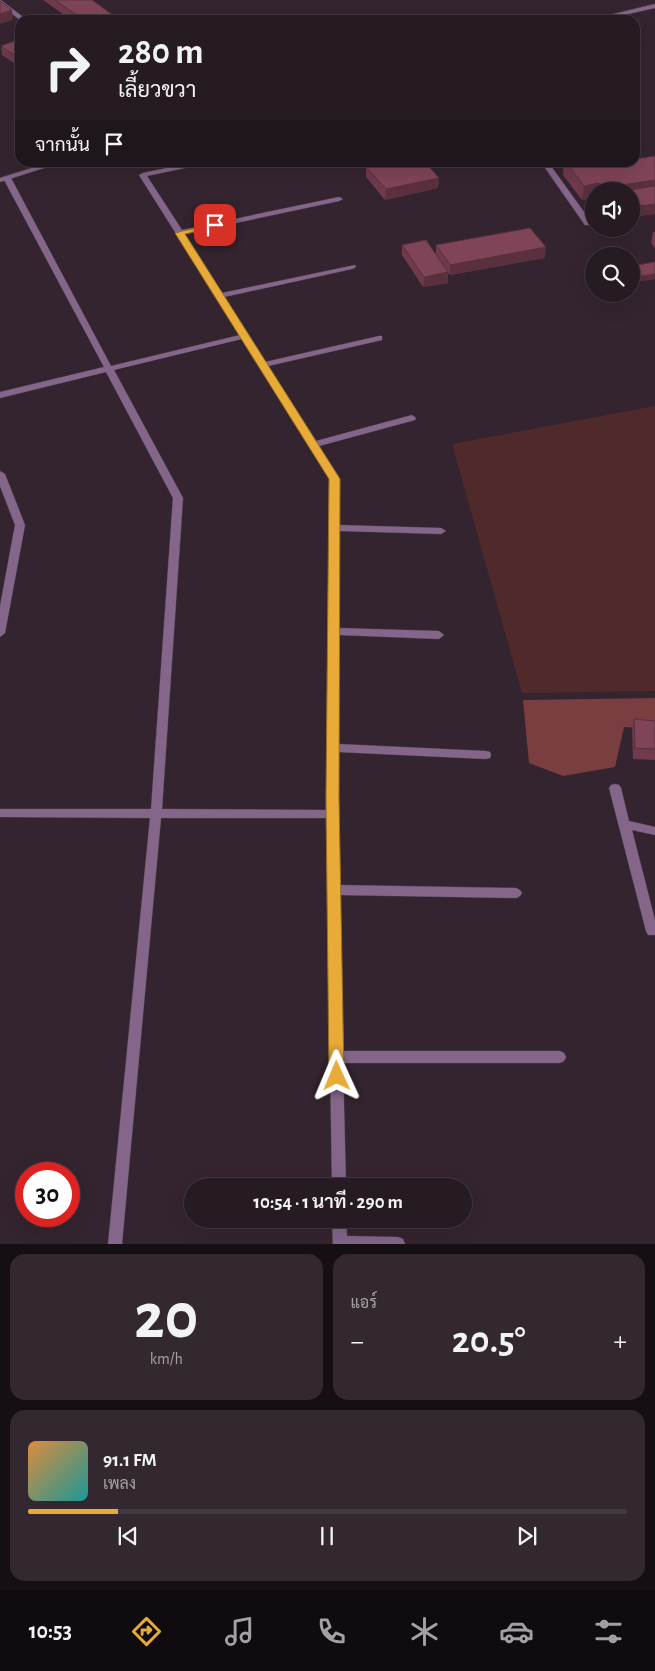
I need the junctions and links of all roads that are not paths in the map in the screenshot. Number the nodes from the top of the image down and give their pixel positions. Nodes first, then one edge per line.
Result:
1 (0, 2) edge
2 (655, 6) edge
3 (17, 15) edge
4 (614, 15) edge
5 (44, 167) edge
6 (184, 167) edge
7 (548, 167) edge
8 (4, 179) edge
9 (339, 199) dead end
10 (585, 219) edge
11 (179, 233) junction
12 (352, 267) dead end
13 (219, 296) junction
14 (244, 336) junction
15 (379, 338) dead end
16 (262, 365) junction
17 (110, 369) junction
18 (0, 395) edge
19 (412, 418) dead end
20 (314, 446) junction
21 (0, 474) edge
22 (334, 528) junction
23 (440, 531) dead end
24 (334, 630) junction
25 (0, 633) edge
26 (439, 635) dead end
27 (332, 748) junction
28 (486, 755) dead end
29 (615, 788) dead end
30 (0, 813) edge
31 (156, 813) junction
32 (332, 814) junction
33 (624, 824) junction
34 (655, 831) edge
35 (333, 890) junction
36 (516, 893) dead end
37 (652, 931) dead end
38 (336, 1057) junction
39 (560, 1057) dead end
40 (339, 1178) edge
41 (340, 1228) edge
42 (340, 1243) edge
43 (115, 1244) edge
44 (398, 1244) edge

1 - 3 street
2 - 4 street
5 - 8 street
6 - 11 street
7 - 10 street
8 - 17 street
9 - 11 street
11 - 13 street
12 - 13 street
13 - 14 street
14 - 16 street
14 - 17 street
15 - 16 street
16 - 20 street
17 - 18 street
17 - 31 street
19 - 20 street
20 - 22 street
21 - 25 street
22 - 23 street
22 - 24 street
24 - 26 street
24 - 27 street
27 - 28 street
27 - 32 street
29 - 33 street
30 - 31 street
31 - 32 street
31 - 43 street
32 - 35 street
33 - 34 street
33 - 37 street
35 - 36 street
35 - 38 street
38 - 39 street
38 - 40 street
41 - 42 street
42 - 44 street

